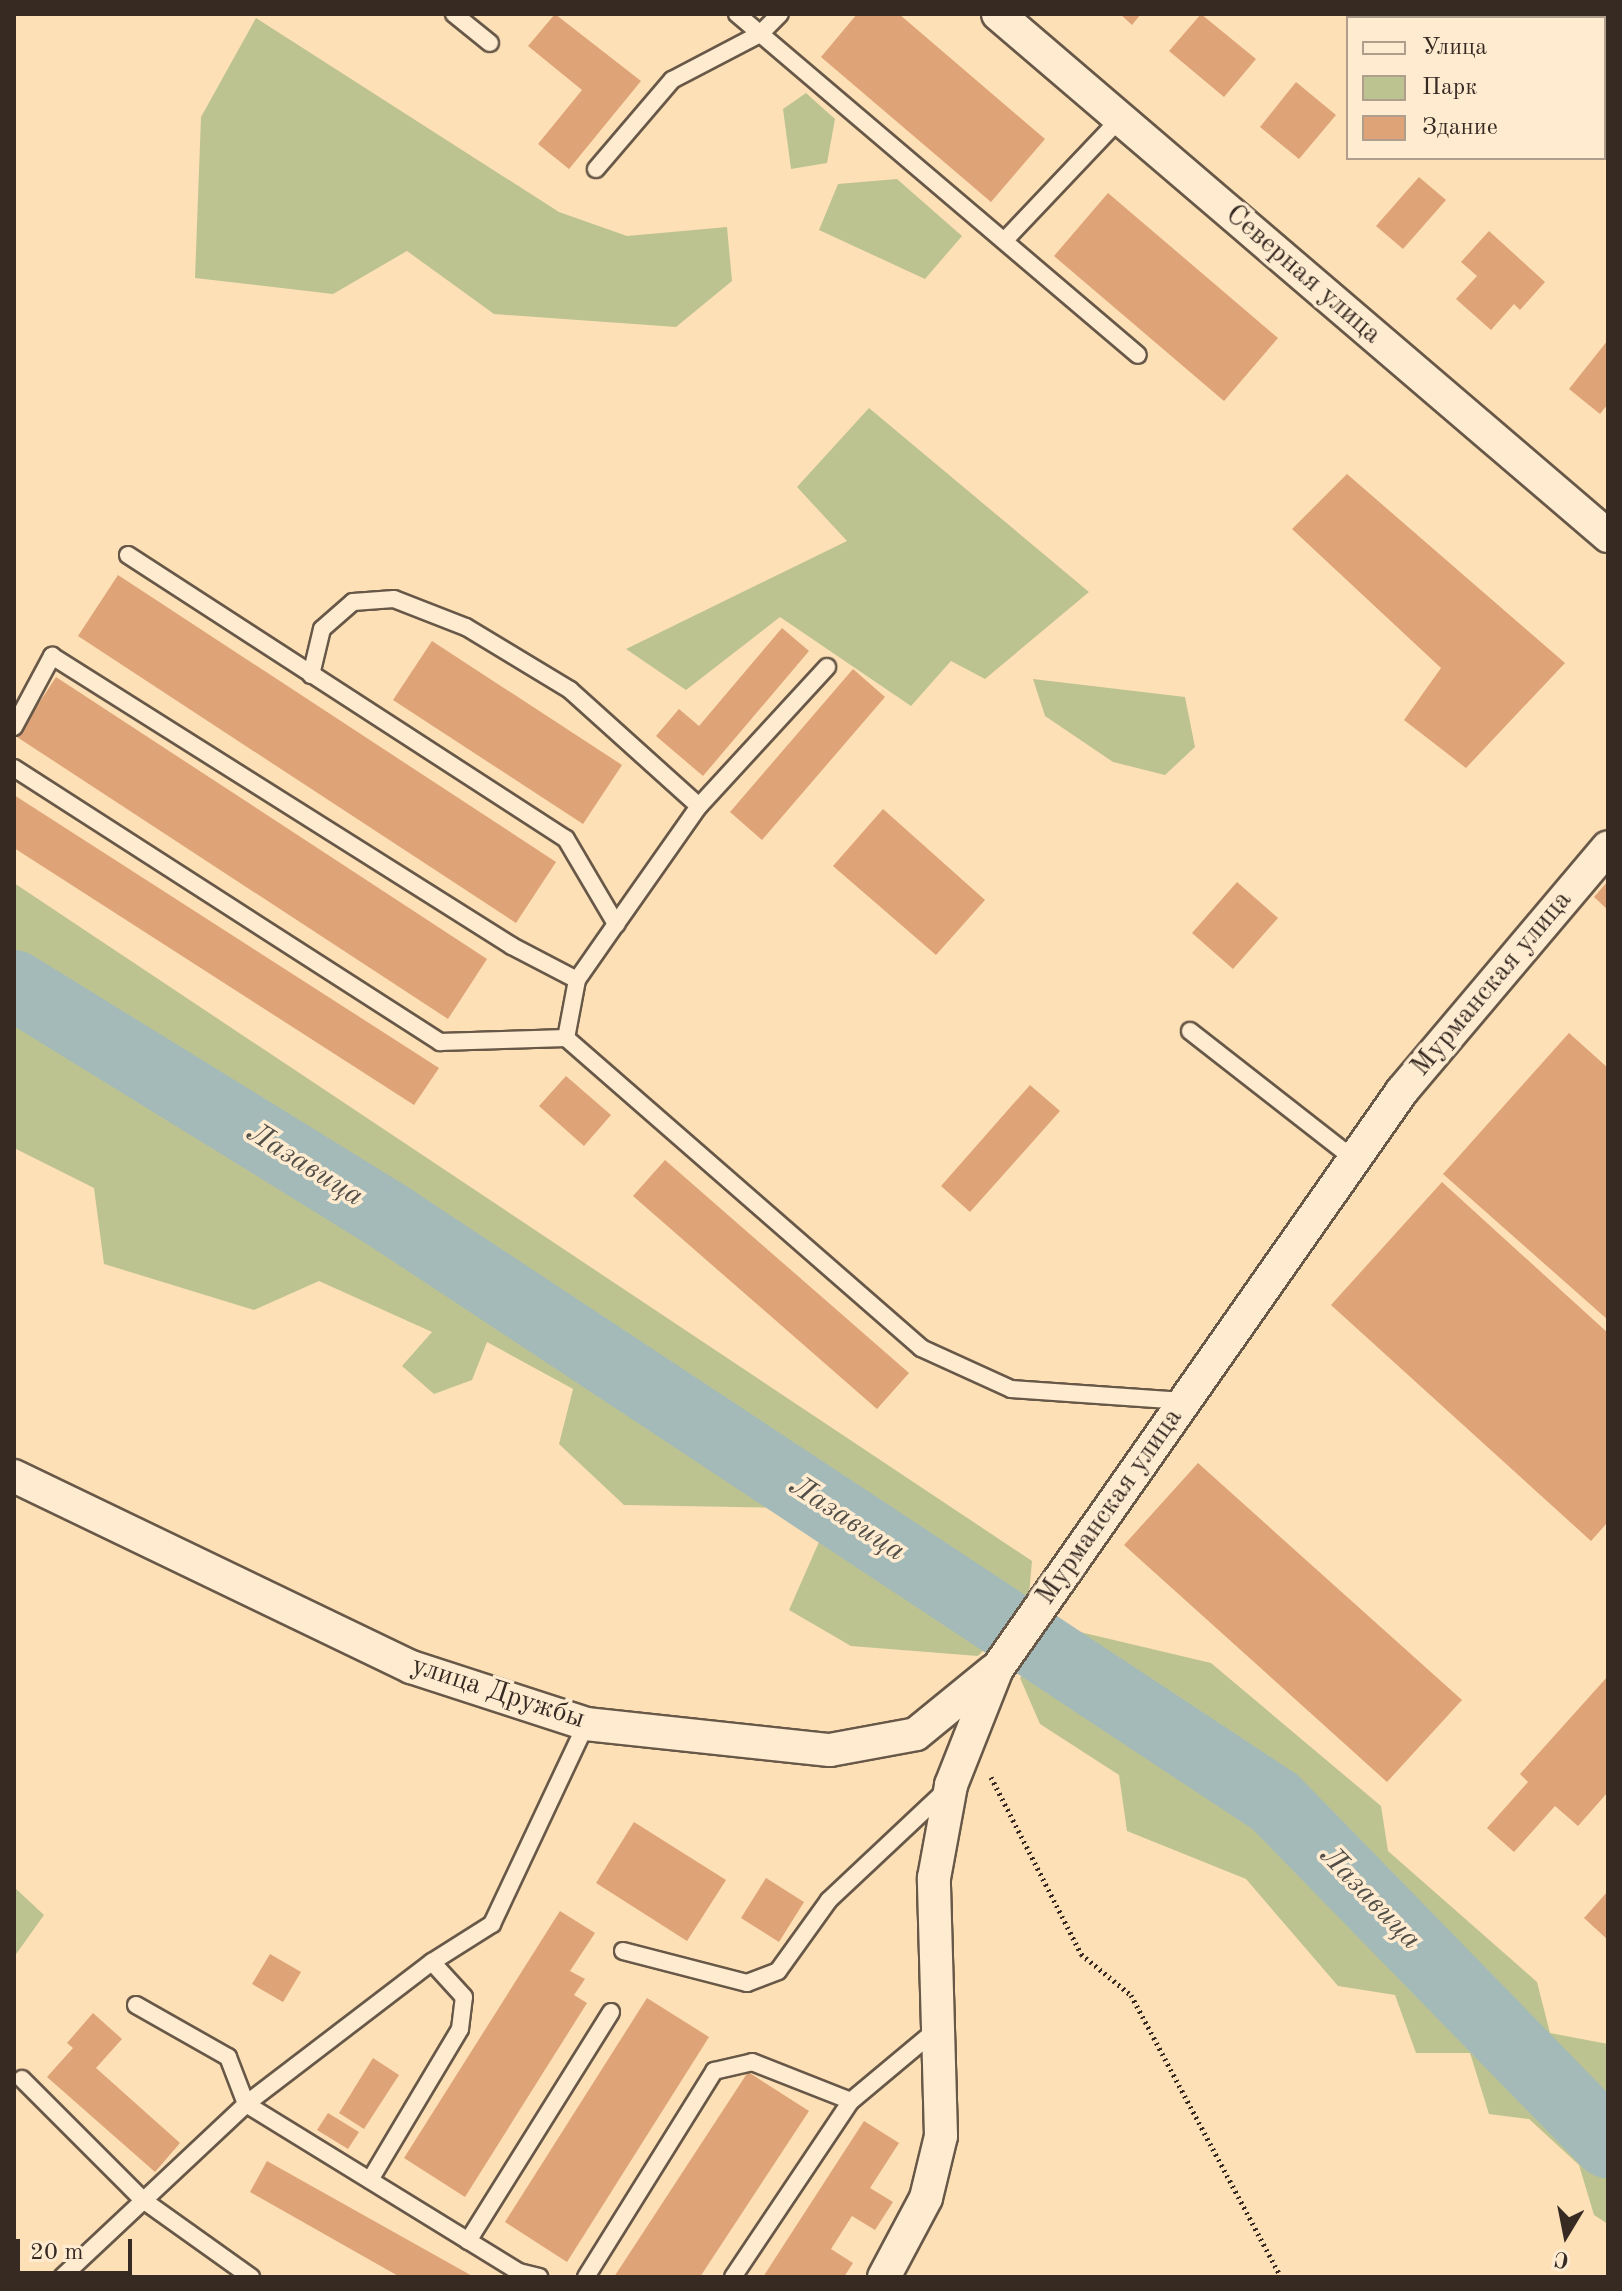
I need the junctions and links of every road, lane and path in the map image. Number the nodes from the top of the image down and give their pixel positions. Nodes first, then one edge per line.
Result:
1 (454, 14) edge
2 (737, 14) edge
3 (780, 14) edge
4 (998, 14) edge
5 (760, 34) junction
6 (490, 43) dead end
7 (1120, 119) junction
8 (596, 169) dead end
9 (1005, 240) junction
10 (1138, 355) dead end
11 (1608, 536) edge
12 (128, 555) dead end
13 (827, 667) dead end
14 (311, 675) junction
15 (14, 727) edge
16 (14, 768) edge
17 (699, 806) junction
18 (1608, 847) edge
19 (616, 924) junction
20 (577, 980) junction
21 (1190, 1031) dead end
22 (566, 1038) junction
23 (1354, 1159) junction
24 (1184, 1401) junction
25 (14, 1476) edge
26 (997, 1669) junction
27 (586, 1724) junction
28 (987, 1768) dead end
29 (951, 1785) junction
30 (623, 1951) dead end
31 (432, 1962) junction
32 (136, 2005) dead end
33 (611, 2012) dead end
34 (938, 2028) junction
35 (22, 2079) dead end
36 (851, 2101) junction
37 (246, 2104) junction
38 (370, 2180) junction
39 (143, 2200) junction
40 (468, 2241) junction
41 (62, 2277) edge
42 (251, 2277) edge
43 (539, 2277) edge
44 (586, 2277) edge
45 (733, 2277) edge
46 (884, 2277) edge
47 (1281, 2277) edge

1 - 6 lane
2 - 5 lane
3 - 5 lane
4 - 7 street, Северная улица
5 - 8 lane
5 - 9 lane
7 - 9 lane
7 - 11 street, Северная улица
9 - 10 lane
12 - 14 lane
13 - 17 lane
14 - 17 lane
14 - 19 lane
15 - 20 lane
16 - 22 lane
17 - 19 lane
18 - 23 street, Мурманская улица
19 - 20 lane
20 - 22 lane
21 - 23 lane
22 - 24 lane
23 - 24 street, Мурманская улица
24 - 26 street, Мурманская улица
25 - 27 street, улица Дружбы
26 - 27 street, улица Дружбы
26 - 29 street, Мурманская улица
27 - 31 lane
28 - 47 path
29 - 30 lane
29 - 34 street, Мурманская улица
31 - 37 lane
31 - 38 lane
32 - 37 lane
33 - 40 lane
34 - 36 lane
34 - 46 street, Мурманская улица
35 - 39 lane
36 - 44 lane
36 - 45 lane
37 - 38 lane
37 - 39 lane
38 - 40 lane
39 - 41 lane
39 - 42 lane
40 - 43 lane

